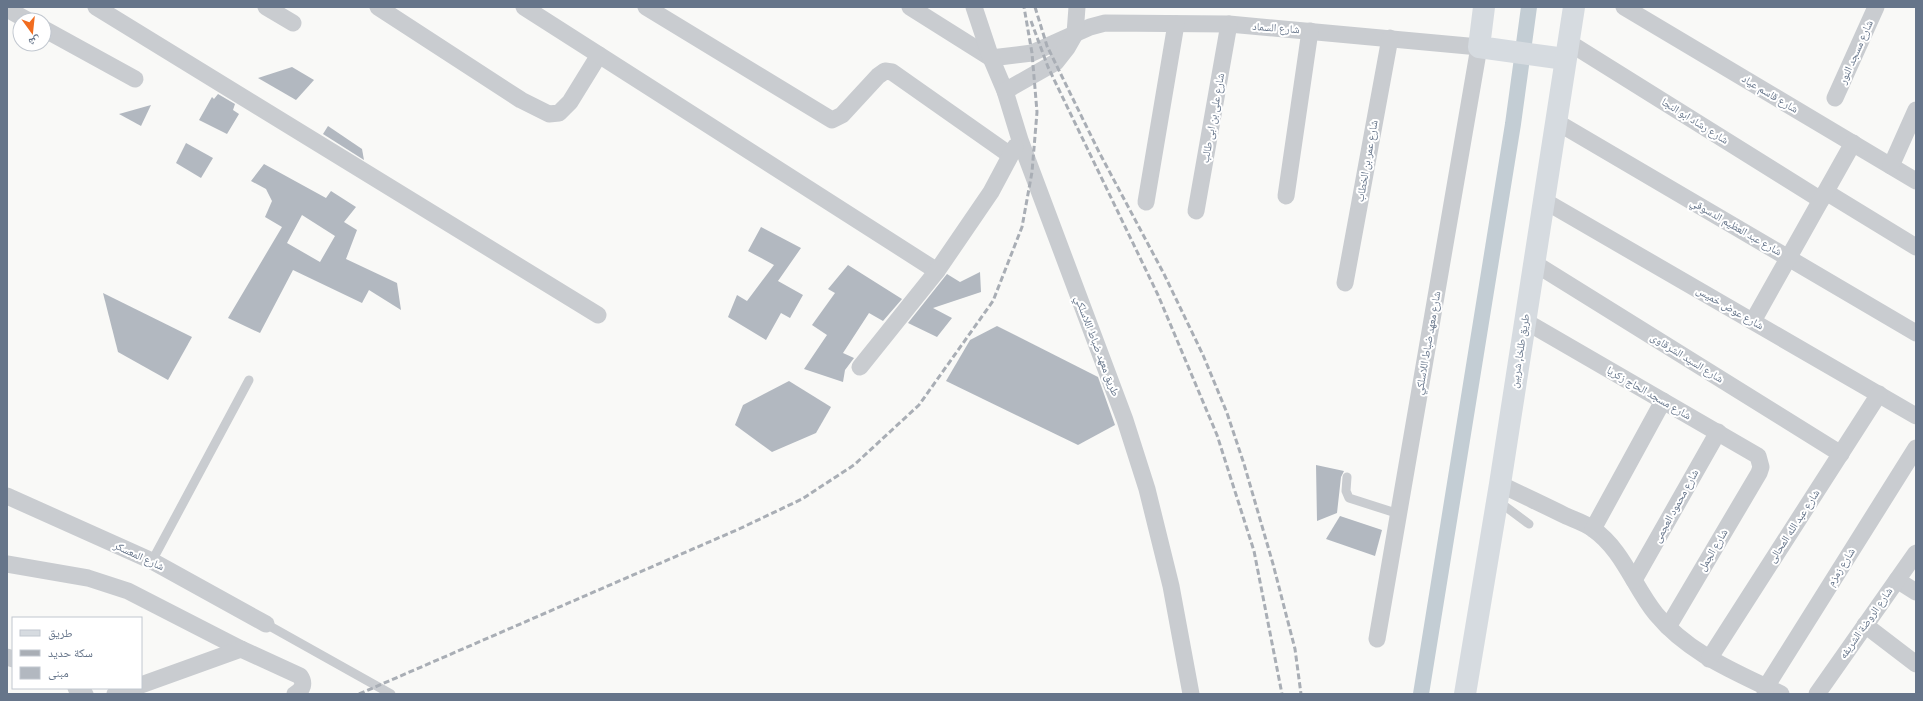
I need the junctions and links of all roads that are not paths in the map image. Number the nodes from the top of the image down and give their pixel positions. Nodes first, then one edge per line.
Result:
1 (96, 7) edge
2 (266, 7) edge
3 (378, 7) edge
4 (524, 7) edge
5 (646, 7) edge
6 (910, 7) edge
7 (974, 7) edge
8 (1077, 7) edge
9 (1484, 7) edge
10 (1574, 7) edge
11 (1624, 7) edge
12 (1876, 7) edge
13 (293, 23) dead end
14 (1176, 24) junction
15 (1229, 24) junction
16 (1310, 30) junction
17 (52, 33) edge
18 (1075, 34) junction
19 (1390, 38) junction
20 (1486, 48) junction
21 (1567, 50) junction
22 (599, 55) junction
23 (993, 58) junction
24 (135, 79) dead end
25 (1007, 90) junction
26 (1835, 98) dead end
27 (1916, 110) edge
28 (1555, 121) junction
29 (1020, 140) junction
30 (1853, 143) junction
31 (1010, 156) junction
32 (1891, 166) junction
33 (1916, 180) edge
34 (1286, 196) dead end
35 (1824, 196) junction
36 (1543, 200) junction
37 (1146, 202) dead end
38 (1196, 211) dead end
39 (1916, 247) edge
40 (1789, 258) junction
41 (1534, 263) junction
42 (937, 271) junction
43 (1345, 283) dead end
44 (598, 315) dead end
45 (1525, 321) junction
46 (1753, 321) junction
47 (1916, 333) edge
48 (860, 367) dead end
49 (248, 380) dead end
50 (1879, 394) junction
51 (1663, 401) junction
52 (1916, 416) edge
53 (1718, 432) junction
54 (1916, 448) edge
55 (1841, 454) junction
56 (1759, 473) joint
57 (1347, 477) dead end
58 (1498, 492) junction
59 (7, 496) edge
60 (1399, 514) junction
61 (1529, 524) dead end
62 (1593, 529) junction
63 (1916, 553) edge
64 (152, 561) junction
65 (7, 564) edge
66 (1634, 580) junction
67 (1897, 580) junction
68 (1916, 592) edge
69 (266, 624) joint
70 (1865, 625) junction
71 (1668, 627) junction
72 (1377, 639) dead end
73 (241, 649) junction
74 (1709, 659) junction
75 (1916, 664) edge
76 (142, 685) edge
77 (129, 689) edge
78 (1770, 692) edge
79 (115, 694) edge
80 (295, 694) edge
81 (391, 694) edge
82 (1192, 694) edge
83 (1465, 694) edge
84 (1817, 694) edge

1 - 44 street
2 - 13 street
3 - 22 street
4 - 22 street
5 - 31 street
6 - 23 street
7 - 23 street, طريق معهد ضباط اللاسلكي
8 - 18 street
9 - 20 main road
10 - 21 main road, طريق طلخا, شربين
11 - 30 street, شارع قاسم عياد
12 - 26 street, شارع مسجد النور
14 - 15 street, شارع السماد
14 - 18 street, شارع السماد
14 - 37 street
15 - 16 street, شارع السماد
15 - 38 street, شارع على بن ابى طالب
16 - 19 street, شارع السماد
16 - 34 street
17 - 24 street
18 - 23 street, شارع السماد
18 - 25 street
19 - 20 street, شارع السماد
19 - 43 street, شارع عمر بن الخطاب
20 - 21 main road
20 - 60 street, شارع معهد ضباط اللاسلكي
21 - 28 main road, طريق طلخا, شربين
21 - 35 street, شارع رشاد ابو النجا
22 - 42 street
23 - 25 street, طريق معهد ضباط اللاسلكي
25 - 29 street, طريق معهد ضباط اللاسلكي
27 - 32 street
28 - 36 main road, طريق طلخا, شربين
28 - 40 street, شارع عبد العظيم الدسوقي
29 - 31 street
29 - 82 street, طريق معهد ضباط اللاسلكي
30 - 32 street, شارع قاسم عياد
30 - 35 street
31 - 42 street
32 - 33 street, شارع قاسم عياد
35 - 39 street, شارع رشاد ابو النجا
35 - 40 street
36 - 41 main road, طريق طلخا, شربين
36 - 46 street, شارع عوض خميس
40 - 46 street
40 - 47 street, شارع عبد العظيم الدسوقي
41 - 45 main road, طريق طلخا, شربين
41 - 55 street, شارع السيد الشرقاوى
42 - 48 street
45 - 51 street, شارع مسجد الحاج زكريا
45 - 58 main road, طريق طلخا, شربين
46 - 50 street, شارع عوض خميس
49 - 64 lane
50 - 52 street, شارع عوض خميس
50 - 55 street, شارع عبد الله المحالى
51 - 53 street, شارع مسجد الحاج زكريا
51 - 62 street
53 - 56 street, شارع مسجد الحاج زكريا
53 - 66 street, شارع محمود العجمى
54 - 78 street, شارع زمزم
55 - 74 street, شارع عبد الله المحالى
56 - 71 street, شارع الجمل
57 - 60 lane
58 - 61 lane
58 - 62 street
58 - 83 main road, طريق طلخا, شربين
59 - 64 street, شارع المعسكر
60 - 72 street, شارع معهد ضباط اللاسلكي
62 - 66 street
63 - 67 street, شارع الروضة الشريفه
64 - 69 street, شارع المعسكر
65 - 73 street
66 - 71 street
67 - 68 street
67 - 70 street, شارع الروضة الشريفه
69 - 81 lane
70 - 75 street
70 - 84 street, شارع الروضة الشريفه
71 - 74 street
73 - 76 street
73 - 80 street
74 - 78 street
77 - 79 street

